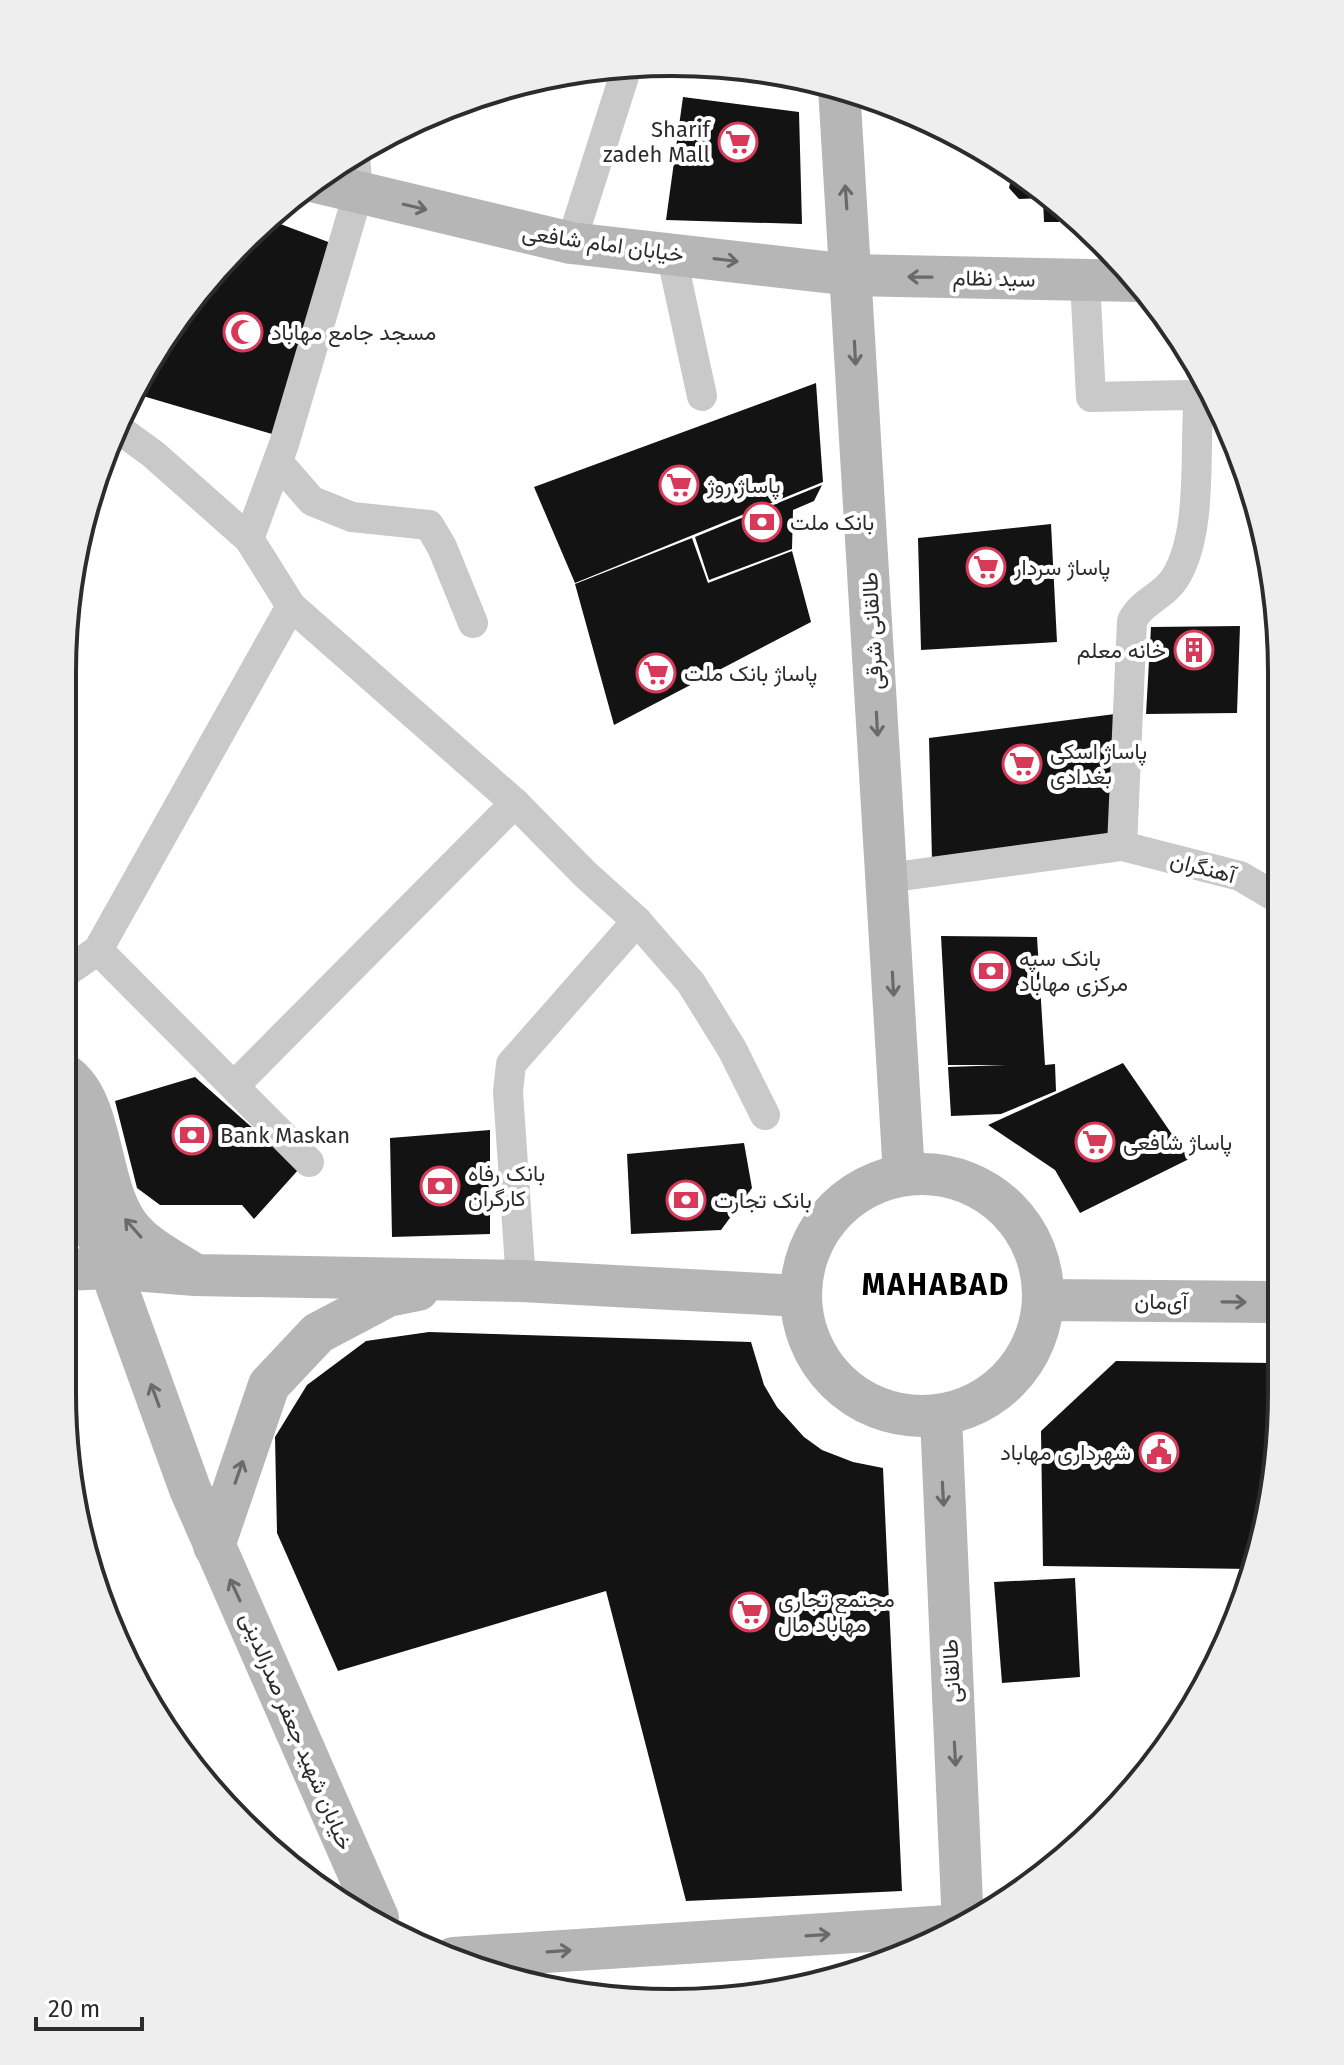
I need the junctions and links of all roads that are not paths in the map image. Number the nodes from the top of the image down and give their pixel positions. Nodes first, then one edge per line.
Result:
1 (624, 78) edge
2 (840, 100) edge
3 (356, 174) edge
4 (571, 243) junction
5 (671, 253) junction
6 (851, 275) junction
7 (1085, 280) junction
8 (1121, 281) edge
9 (702, 396) dead end
10 (125, 434) edge
11 (278, 462) junction
12 (249, 539) junction
13 (291, 606) junction
14 (473, 623) dead end
15 (515, 803) junction
16 (1122, 846) junction
17 (887, 878) junction
18 (1268, 893) edge
19 (637, 921) junction
20 (98, 950) junction
21 (76, 965) edge
22 (234, 1086) junction
23 (76, 1088) edge
24 (765, 1115) dead end
25 (309, 1162) dead end
26 (904, 1175) junction
27 (76, 1184) edge
28 (110, 1268) junction
29 (76, 1269) edge
30 (195, 1275) junction
31 (460, 1281) junction
32 (521, 1281) junction
33 (801, 1296) junction
34 (1044, 1300) junction
35 (1268, 1302) edge
36 (941, 1416) junction
37 (214, 1546) junction
38 (374, 1909) edge
39 (962, 1913) edge
40 (937, 1928) edge
41 (478, 1956) edge

1 - 4 street
6 -> 2 street, طالقانی شرقی
3 -> 4 street, خیابان امام شافعی
3 - 11 street
4 - 5 street, خیابان امام شافعی
5 -> 6 street, خیابان امام شافعی
5 - 9 street
7 -> 6 street, سید نظام
6 -> 17 street, طالقانی شرقی
7 - 8 street, سید نظام
7 - 16 street
10 - 12 street
11 - 12 street
11 - 14 street
12 - 13 street
13 - 15 street
13 - 20 street
15 - 19 street
15 - 22 street
16 - 17 street
16 - 18 street, آهنگران
17 -> 26 street, طالقانی شرقی
19 - 24 street
19 - 32 street
20 - 21 street
20 - 22 street
22 - 25 street
30 -> 23 street
26 - 33 street
26 - 34 street
27 - 28 street, خیابان شهید جعفر صدرالدینی
28 - 29 street
28 - 30 street
37 -> 28 street, خیابان شهید جعفر صدرالدینی
30 - 31 street
31 - 32 street
37 -> 31 street
32 - 33 street
33 - 36 street
34 -> 35 street, آی‌مان
34 - 36 street
36 -> 39 street, طالقانی
38 -> 37 street, خیابان شهید جعفر صدرالدینی
41 -> 40 street

